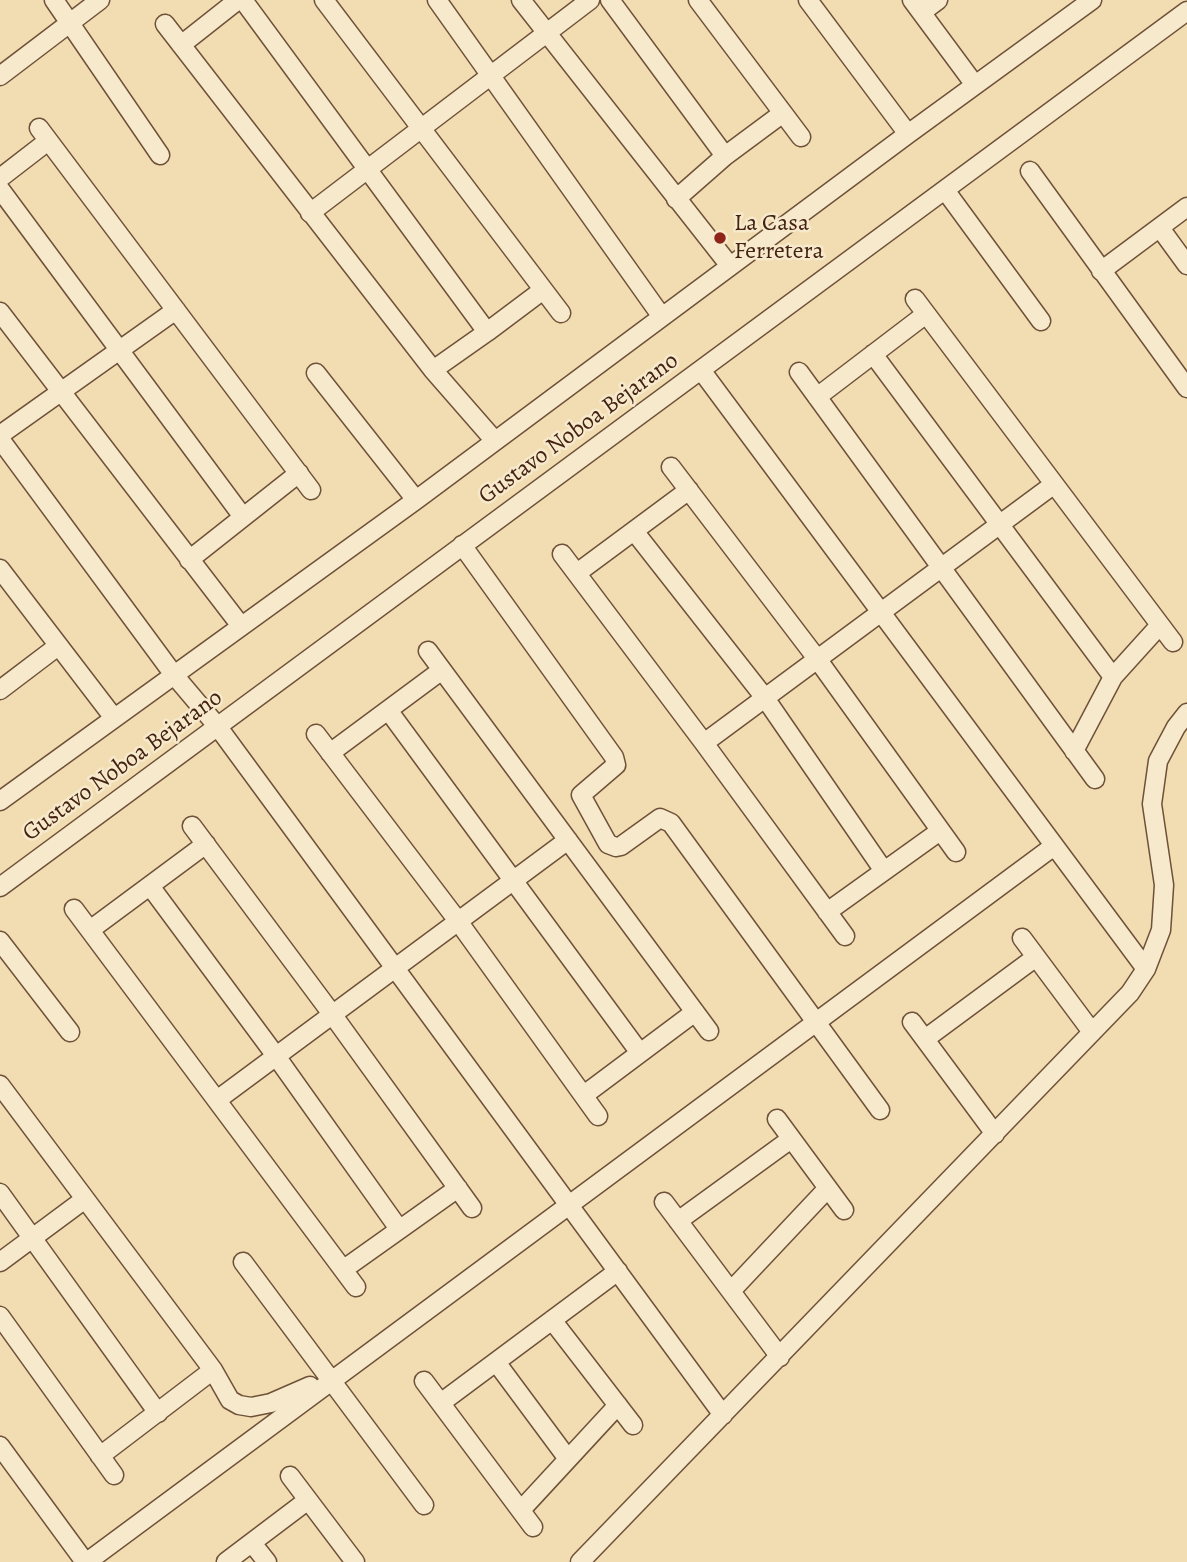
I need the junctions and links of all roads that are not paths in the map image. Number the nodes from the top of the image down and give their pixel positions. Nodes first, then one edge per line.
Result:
1 (54, 0) edge
2 (100, 0) edge
3 (241, 0) edge
4 (324, 0) edge
5 (437, 0) edge
6 (521, 0) edge
7 (590, 0) edge
8 (610, 0) edge
9 (698, 0) edge
10 (808, 0) edge
11 (938, 0) edge
12 (1092, 0) edge
13 (917, 6) edge
14 (1187, 11) edge
15 (70, 23) junction
16 (165, 24) dead end
17 (546, 33) junction
18 (181, 45) junction
19 (492, 75) junction
20 (0, 76) edge
21 (975, 85) junction
22 (783, 113) junction
23 (422, 128) junction
24 (908, 134) junction
25 (801, 137) dead end
26 (160, 155) dead end
27 (725, 156) junction
28 (368, 169) junction
29 (1030, 171) dead end
30 (0, 178) edge
31 (0, 189) edge
32 (945, 190) junction
33 (676, 199) junction
34 (1187, 207) edge
35 (310, 213) junction
36 (1160, 228) junction
37 (1187, 265) edge
38 (730, 266) junction
39 (1101, 271) junction
40 (543, 289) junction
41 (915, 299) dead end
42 (176, 310) junction
43 (0, 312) edge
44 (561, 313) dead end
45 (926, 314) junction
46 (662, 317) junction
47 (1041, 321) dead end
48 (487, 332) junction
49 (120, 350) junction
50 (873, 354) junction
51 (433, 370) junction
52 (701, 370) junction
53 (799, 372) dead end
54 (316, 373) dead end
55 (1187, 388) edge
56 (62, 393) junction
57 (817, 397) junction
58 (0, 437) edge
59 (495, 441) junction
60 (671, 467) dead end
61 (299, 473) junction
62 (1053, 485) junction
63 (312, 489) dead end
64 (689, 490) junction
65 (416, 500) junction
66 (243, 517) junction
67 (1000, 525) junction
68 (634, 531) junction
69 (462, 545) junction
70 (562, 554) dead end
71 (188, 560) junction
72 (0, 569) edge
73 (941, 569) junction
74 (577, 573) junction
75 (881, 613) junction
76 (1160, 625) junction
77 (241, 626) junction
78 (1173, 642) dead end
79 (58, 646) junction
80 (428, 651) dead end
81 (818, 660) junction
82 (442, 670) junction
83 (174, 675) junction
84 (1113, 677) junction
85 (1, 688) edge
86 (765, 698) junction
87 (388, 710) junction
88 (1187, 713) edge
89 (114, 718) junction
90 (218, 727) junction
91 (316, 734) dead end
92 (704, 743) junction
93 (1074, 751) junction
94 (330, 753) junction
95 (1095, 779) dead end
96 (2, 796) edge
97 (192, 826) dead end
98 (940, 831) junction
99 (568, 840) junction
100 (206, 844) junction
101 (1054, 845) junction
102 (956, 852) dead end
103 (884, 871) junction
104 (514, 880) junction
105 (149, 886) junction
106 (0, 887) edge
107 (74, 909) dead end
108 (827, 912) junction
109 (458, 921) junction
110 (90, 930) junction
111 (845, 936) dead end
112 (1022, 938) dead end
113 (0, 941) edge
114 (1036, 957) junction
115 (394, 967) junction
116 (1146, 969) junction
117 (695, 1012) junction
118 (332, 1014) junction
119 (816, 1022) junction
120 (912, 1022) dead end
121 (709, 1031) dead end
122 (70, 1032) dead end
123 (1092, 1032) junction
124 (925, 1039) junction
125 (640, 1053) junction
126 (276, 1056) junction
127 (0, 1085) edge
128 (583, 1096) junction
129 (217, 1100) junction
130 (880, 1110) dead end
131 (598, 1116) dead end
132 (777, 1119) dead end
133 (995, 1134) junction
134 (792, 1139) junction
135 (457, 1188) junction
136 (828, 1188) junction
137 (0, 1194) edge
138 (85, 1199) junction
139 (664, 1202) dead end
140 (569, 1205) junction
141 (472, 1208) dead end
142 (844, 1210) dead end
143 (678, 1221) junction
144 (399, 1229) junction
145 (33, 1237) junction
146 (0, 1262) edge
147 (243, 1262) dead end
148 (344, 1269) junction
149 (618, 1271) junction
150 (356, 1287) dead end
151 (731, 1292) junction
152 (0, 1316) edge
153 (552, 1320) junction
154 (780, 1357) junction
155 (496, 1362) junction
156 (213, 1370) junction
157 (330, 1379) junction
158 (424, 1381) dead end
159 (442, 1402) junction
160 (618, 1405) junction
161 (158, 1413) junction
162 (723, 1415) junction
163 (633, 1425) dead end
164 (0, 1446) edge
165 (100, 1456) junction
166 (568, 1459) junction
167 (114, 1475) dead end
168 (290, 1476) dead end
169 (308, 1500) junction
170 (424, 1505) dead end
171 (521, 1510) junction
172 (533, 1527) dead end
173 (252, 1543) junction
174 (86, 1562) edge
175 (226, 1562) edge
176 (267, 1562) edge
177 (355, 1562) edge
178 (580, 1562) edge

1 - 15 street
2 - 15 street
3 - 18 street
3 - 28 street
4 - 23 street
5 - 19 street
6 - 17 street
7 - 17 street
8 - 27 street
9 - 22 street
10 - 24 street
11 - 13 street
12 - 21 street, Gustavo Noboa Bejarano
13 - 21 street
14 - 32 street, Gustavo Noboa Bejarano
15 - 20 street
15 - 26 street
16 - 18 street
17 - 19 street
17 - 33 street
18 - 35 street
19 - 23 street
19 - 46 street
21 - 24 street, Gustavo Noboa Bejarano
22 - 25 street
22 - 27 street
23 - 28 street
23 - 40 street
24 - 38 street, Gustavo Noboa Bejarano
27 - 33 street
28 - 35 street
28 - 48 street
29 - 39 street
30 - 42 street
31 - 49 street
32 - 47 street
32 - 52 street, Gustavo Noboa Bejarano
33 - 38 street
34 - 36 street
35 - 51 street
36 - 37 street
36 - 39 street
38 - 46 street, Gustavo Noboa Bejarano
39 - 55 street
40 - 44 street
40 - 48 street
41 - 45 street
42 - 49 street
42 - 61 street
43 - 56 street
45 - 50 street
45 - 62 street
46 - 59 street, Gustavo Noboa Bejarano
48 - 51 street
49 - 56 street
49 - 66 street
50 - 57 street
50 - 67 street
51 - 59 street
52 - 69 street, Gustavo Noboa Bejarano
52 - 75 street
53 - 57 street
54 - 65 street
56 - 58 street
56 - 71 street
57 - 73 street
58 - 83 street
59 - 65 street, Gustavo Noboa Bejarano
60 - 64 street
61 - 63 street
61 - 66 street
62 - 67 street
62 - 76 street
64 - 68 street
64 - 81 street
65 - 77 street, Gustavo Noboa Bejarano
66 - 71 street
67 - 73 street
67 - 84 street
68 - 74 street
68 - 86 street
69 - 90 street, Gustavo Noboa Bejarano
69 - 119 street
70 - 74 street
71 - 77 street
72 - 79 street
73 - 75 street
73 - 93 street
74 - 92 street
75 - 81 street
75 - 101 street
76 - 78 street
76 - 84 street
77 - 83 street, Gustavo Noboa Bejarano
79 - 85 street
79 - 89 street
80 - 82 street
81 - 86 street
81 - 98 street
82 - 87 street
82 - 99 street
83 - 89 street, Gustavo Noboa Bejarano
83 - 90 street
84 - 93 street
86 - 92 street
86 - 103 street
87 - 94 street
87 - 104 street
88 - 116 street
89 - 96 street, Gustavo Noboa Bejarano
90 - 106 street, Gustavo Noboa Bejarano
90 - 115 street
91 - 94 street
92 - 108 street
93 - 95 street
94 - 109 street
97 - 100 street
98 - 102 street
98 - 103 street
99 - 104 street
99 - 117 street
100 - 105 street
100 - 118 street
101 - 116 street
101 - 119 street
103 - 108 street
104 - 109 street
104 - 125 street
105 - 110 street
105 - 126 street
107 - 110 street
108 - 111 street
109 - 115 street
109 - 128 street
110 - 129 street
112 - 114 street
113 - 122 street
114 - 123 street
114 - 124 street
115 - 118 street
115 - 140 street
116 - 123 street
117 - 121 street
117 - 125 street
118 - 126 street
118 - 135 street
119 - 130 street
119 - 140 street
120 - 124 street
123 - 133 street
124 - 133 street
125 - 128 street
126 - 129 street
126 - 144 street
127 - 138 street
128 - 131 street
129 - 148 street
132 - 134 street
133 - 154 street
134 - 136 street
134 - 143 street
135 - 141 street
135 - 144 street
136 - 142 street
136 - 151 street
137 - 145 street
138 - 145 street
138 - 156 street
139 - 143 street
140 - 149 street
140 - 157 street
143 - 151 street
144 - 148 street
145 - 146 street
145 - 161 street
147 - 157 street
148 - 150 street
149 - 153 street
149 - 162 street
151 - 154 street
152 - 165 street
153 - 155 street
153 - 160 street
154 - 162 street
155 - 159 street
155 - 166 street
156 - 157 street
156 - 161 street
157 - 170 street
157 - 174 street
158 - 159 street
159 - 171 street
160 - 163 street
160 - 166 street
161 - 165 street
162 - 178 street
164 - 174 street
165 - 167 street
166 - 171 street
168 - 169 street
169 - 173 street
169 - 177 street
171 - 172 street
173 - 175 street
173 - 176 street

